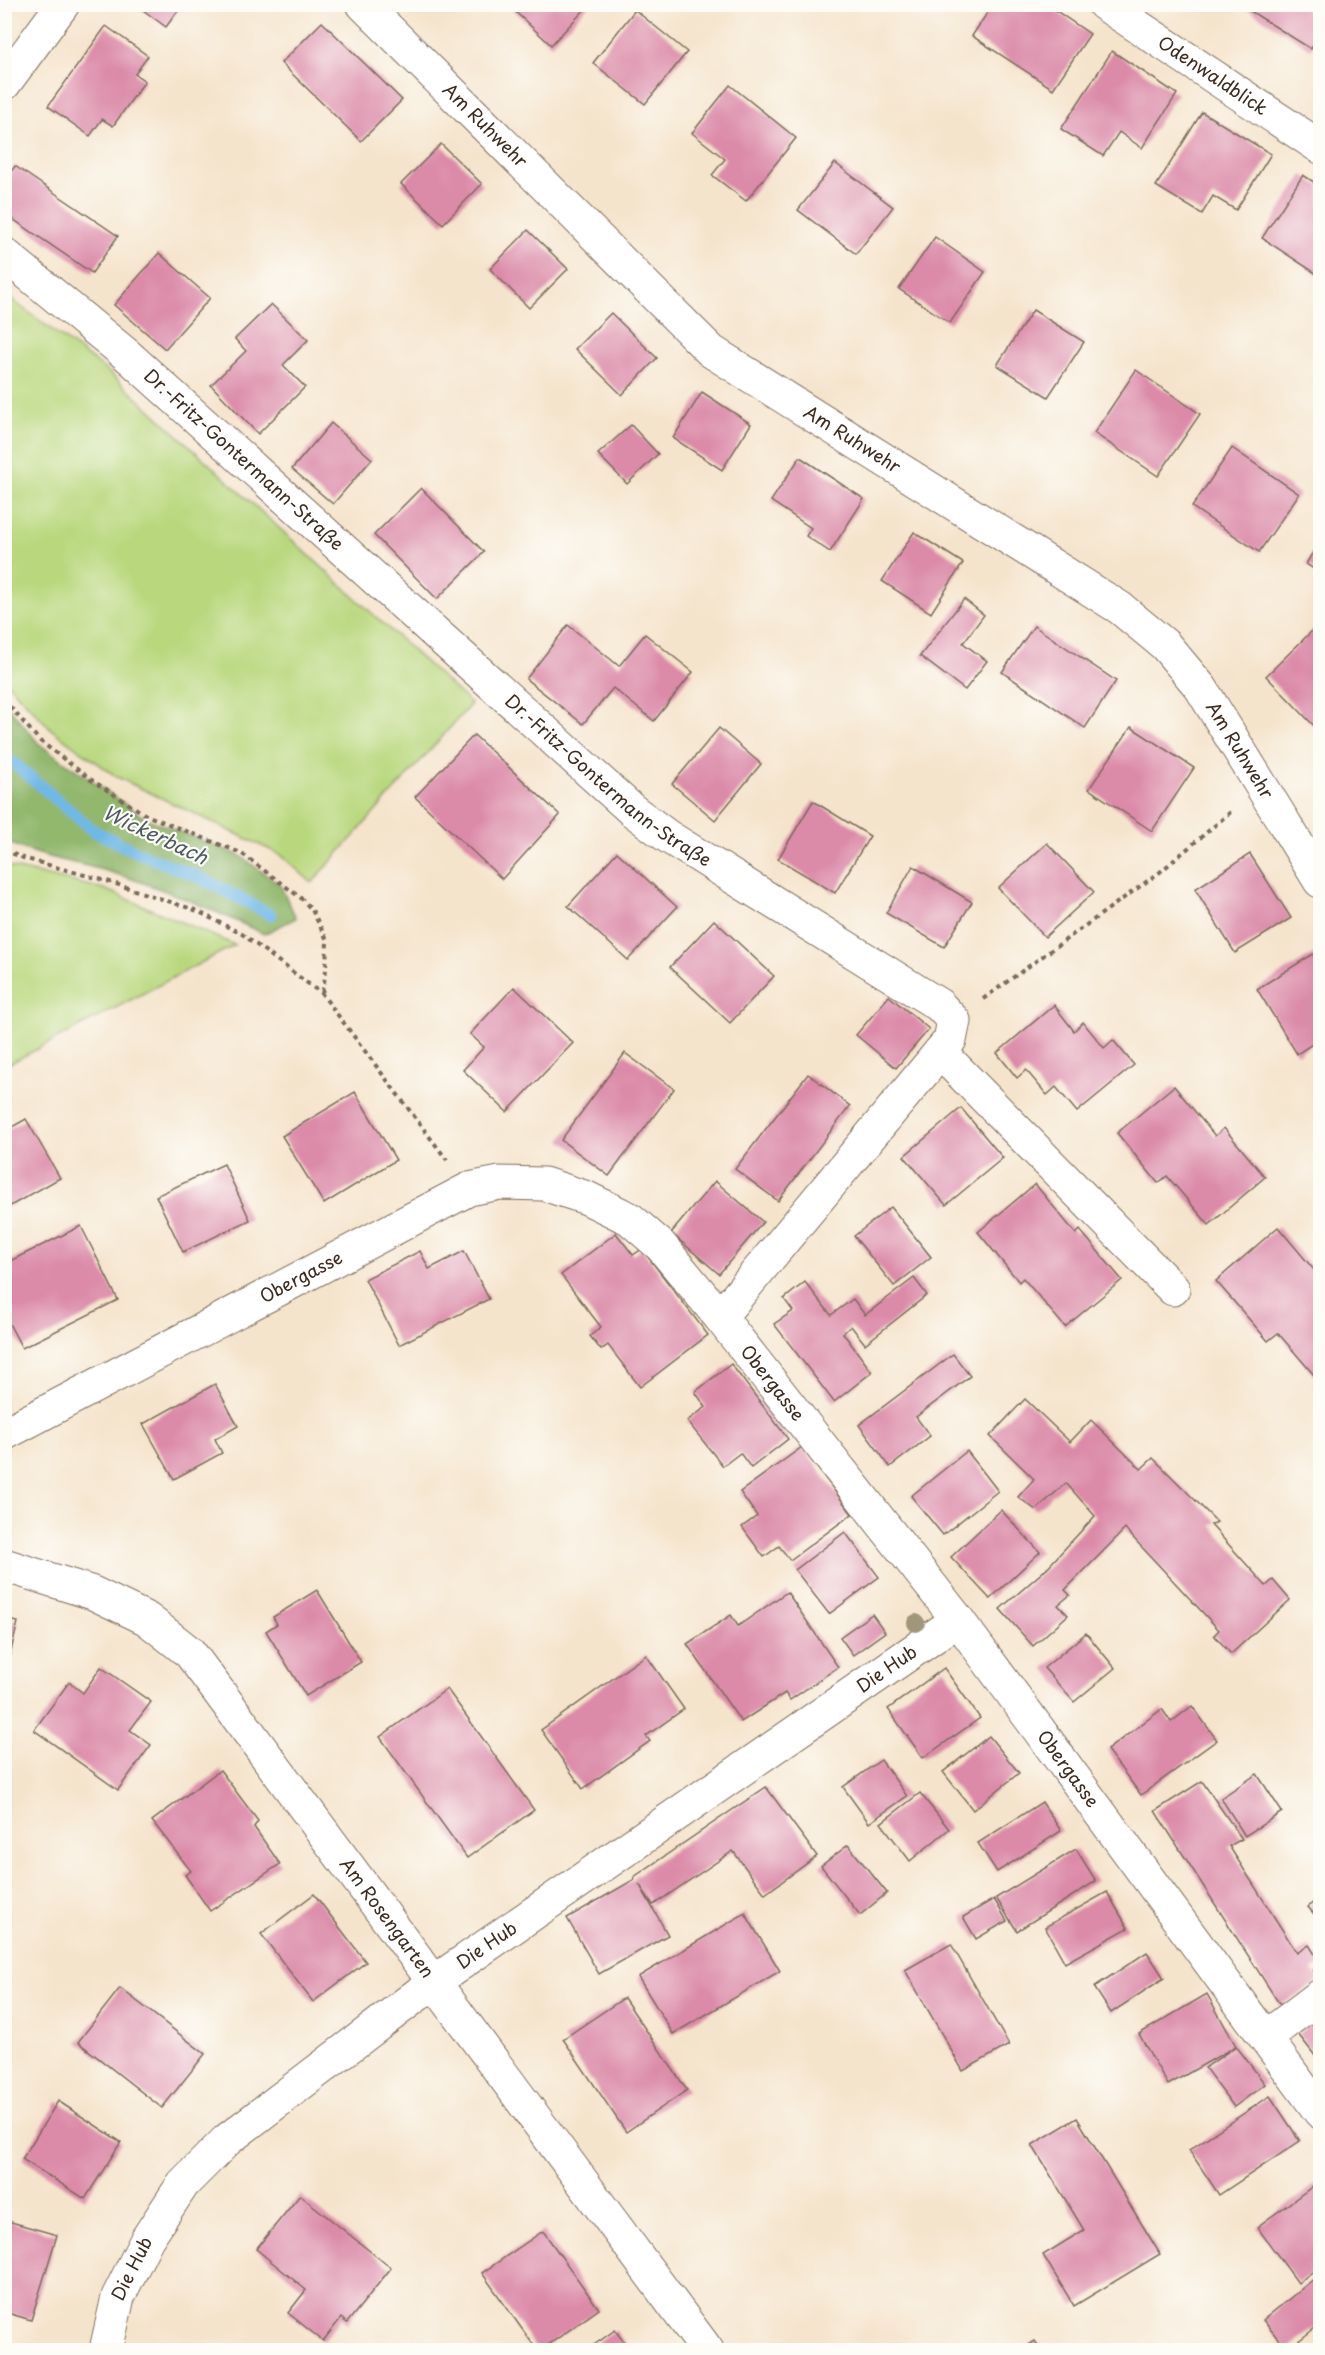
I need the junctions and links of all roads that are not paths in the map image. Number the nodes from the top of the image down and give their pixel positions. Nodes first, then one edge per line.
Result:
1 (63, 4) edge
2 (363, 4) edge
3 (1104, 4) edge
4 (4, 84) edge
5 (1320, 147) edge
6 (4, 254) edge
7 (1320, 881) edge
8 (940, 1052) junction
9 (1173, 1289) dead end
10 (720, 1317) junction
11 (4, 1434) edge
12 (4, 1565) edge
13 (958, 1620) junction
14 (434, 1982) junction
15 (1320, 1996) edge
16 (1266, 2037) junction
17 (1320, 2112) edge
18 (106, 2350) edge
19 (707, 2350) edge

1 - 4 street
2 - 7 street, Am Ruhwehr
3 - 5 street, Odenwaldblick
6 - 8 street, Dr.-Fritz-Gontermann-Straße
8 - 9 street
8 - 10 street
10 - 11 street, Obergasse
10 - 13 street, Obergasse
12 - 14 street, Am Rosengarten
13 - 14 street, Die Hub
13 - 16 street, Obergasse
14 - 18 street, Die Hub
14 - 19 street, Am Rosengarten
15 - 16 street
16 - 17 street, Obergasse

